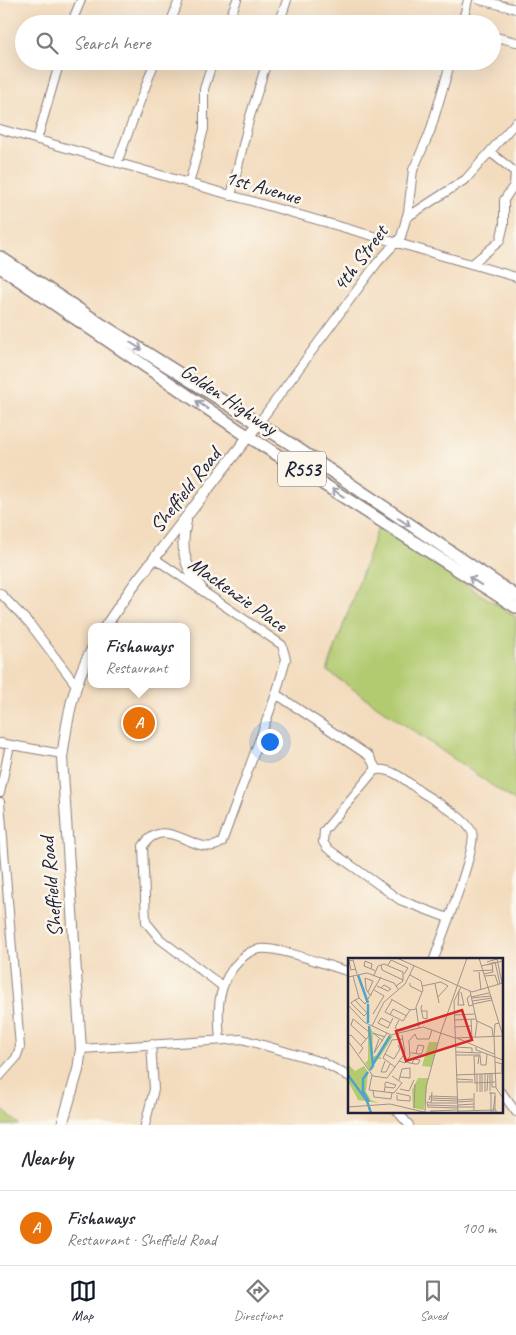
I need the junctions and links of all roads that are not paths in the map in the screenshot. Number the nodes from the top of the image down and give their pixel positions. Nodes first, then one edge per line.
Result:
1 (81, 0) edge
2 (179, 0) edge
3 (236, 0) edge
4 (287, 0) edge
5 (468, 0) edge
6 (480, 0) edge
7 (516, 9) edge
8 (75, 15) edge
9 (173, 15) edge
10 (230, 15) edge
11 (282, 15) edge
12 (464, 15) edge
13 (501, 38) edge
14 (516, 42) edge
15 (57, 70) edge
16 (152, 70) edge
17 (210, 70) edge
18 (264, 70) edge
19 (448, 70) edge
20 (516, 122) edge
21 (0, 129) edge
22 (37, 140) junction
23 (490, 152) junction
24 (117, 163) junction
25 (514, 168) edge
26 (188, 184) junction
27 (231, 196) junction
28 (406, 218) junction
29 (396, 244) junction
30 (0, 256) edge
31 (472, 264) junction
32 (0, 267) edge
33 (516, 277) edge
34 (258, 424) junction
35 (250, 437) junction
36 (187, 518) junction
37 (154, 558) junction
38 (201, 588) junction
39 (0, 593) edge
40 (516, 596) edge
41 (516, 607) edge
42 (108, 623) edge
43 (88, 658) edge
44 (76, 685) junction
45 (276, 694) junction
46 (0, 743) edge
47 (10, 745) junction
48 (62, 754) junction
49 (377, 770) junction
50 (0, 792) edge
51 (0, 802) edge
52 (448, 918) junction
53 (434, 958) edge
54 (348, 971) edge
55 (222, 986) junction
56 (220, 1039) junction
57 (151, 1044) junction
58 (81, 1049) junction
59 (0, 1076) edge
60 (348, 1076) edge
61 (504, 1096) edge
62 (398, 1112) edge
63 (516, 1112) edge
64 (62, 1125) edge
65 (145, 1125) edge
66 (408, 1125) edge

1 - 8 street
2 - 9 street
3 - 10 street
4 - 11 street
5 - 12 street
6 - 7 street
13 - 14 street
15 - 22 street
16 - 24 street
17 - 26 street
18 - 27 street
19 - 28 street, 4th Street
20 - 23 street
21 - 22 street, 1st Avenue
22 - 24 street, 1st Avenue
23 - 25 street
23 - 28 street
24 - 26 street, 1st Avenue
25 - 31 street
26 - 27 street, 1st Avenue
27 - 29 street, 1st Avenue
28 - 29 street, 4th Street
29 - 31 street, 1st Avenue
29 - 34 street, 4th Street
30 -> 34 main road, Golden Highway / R553
31 - 33 street, 1st Avenue
35 -> 32 main road, Golden Highway / R553
34 - 35 street, Sheffield Road
34 -> 40 main road, Golden Highway / R553
35 - 36 street, Sheffield Road
41 -> 35 main road, Golden Highway / R553
36 - 37 street, Sheffield Road
36 - 38 street
37 - 38 street, Mackenzie Place
37 - 42 street, Sheffield Road
38 - 45 street, Mackenzie Place
39 - 44 street
43 - 44 street, Sheffield Road
44 - 48 street, Sheffield Road
45 - 49 street
45 - 55 street, Mackenzie Place
46 - 47 street
47 - 48 street
47 - 50 street
48 - 58 street, Sheffield Road
49 - 52 street
49 - 52 street
51 - 59 street
52 - 53 street
54 - 55 street
55 - 56 street
56 - 57 street
56 - 60 street
57 - 58 street
57 - 65 street
58 - 64 street, Sheffield Road
61 - 63 street
62 - 66 street

